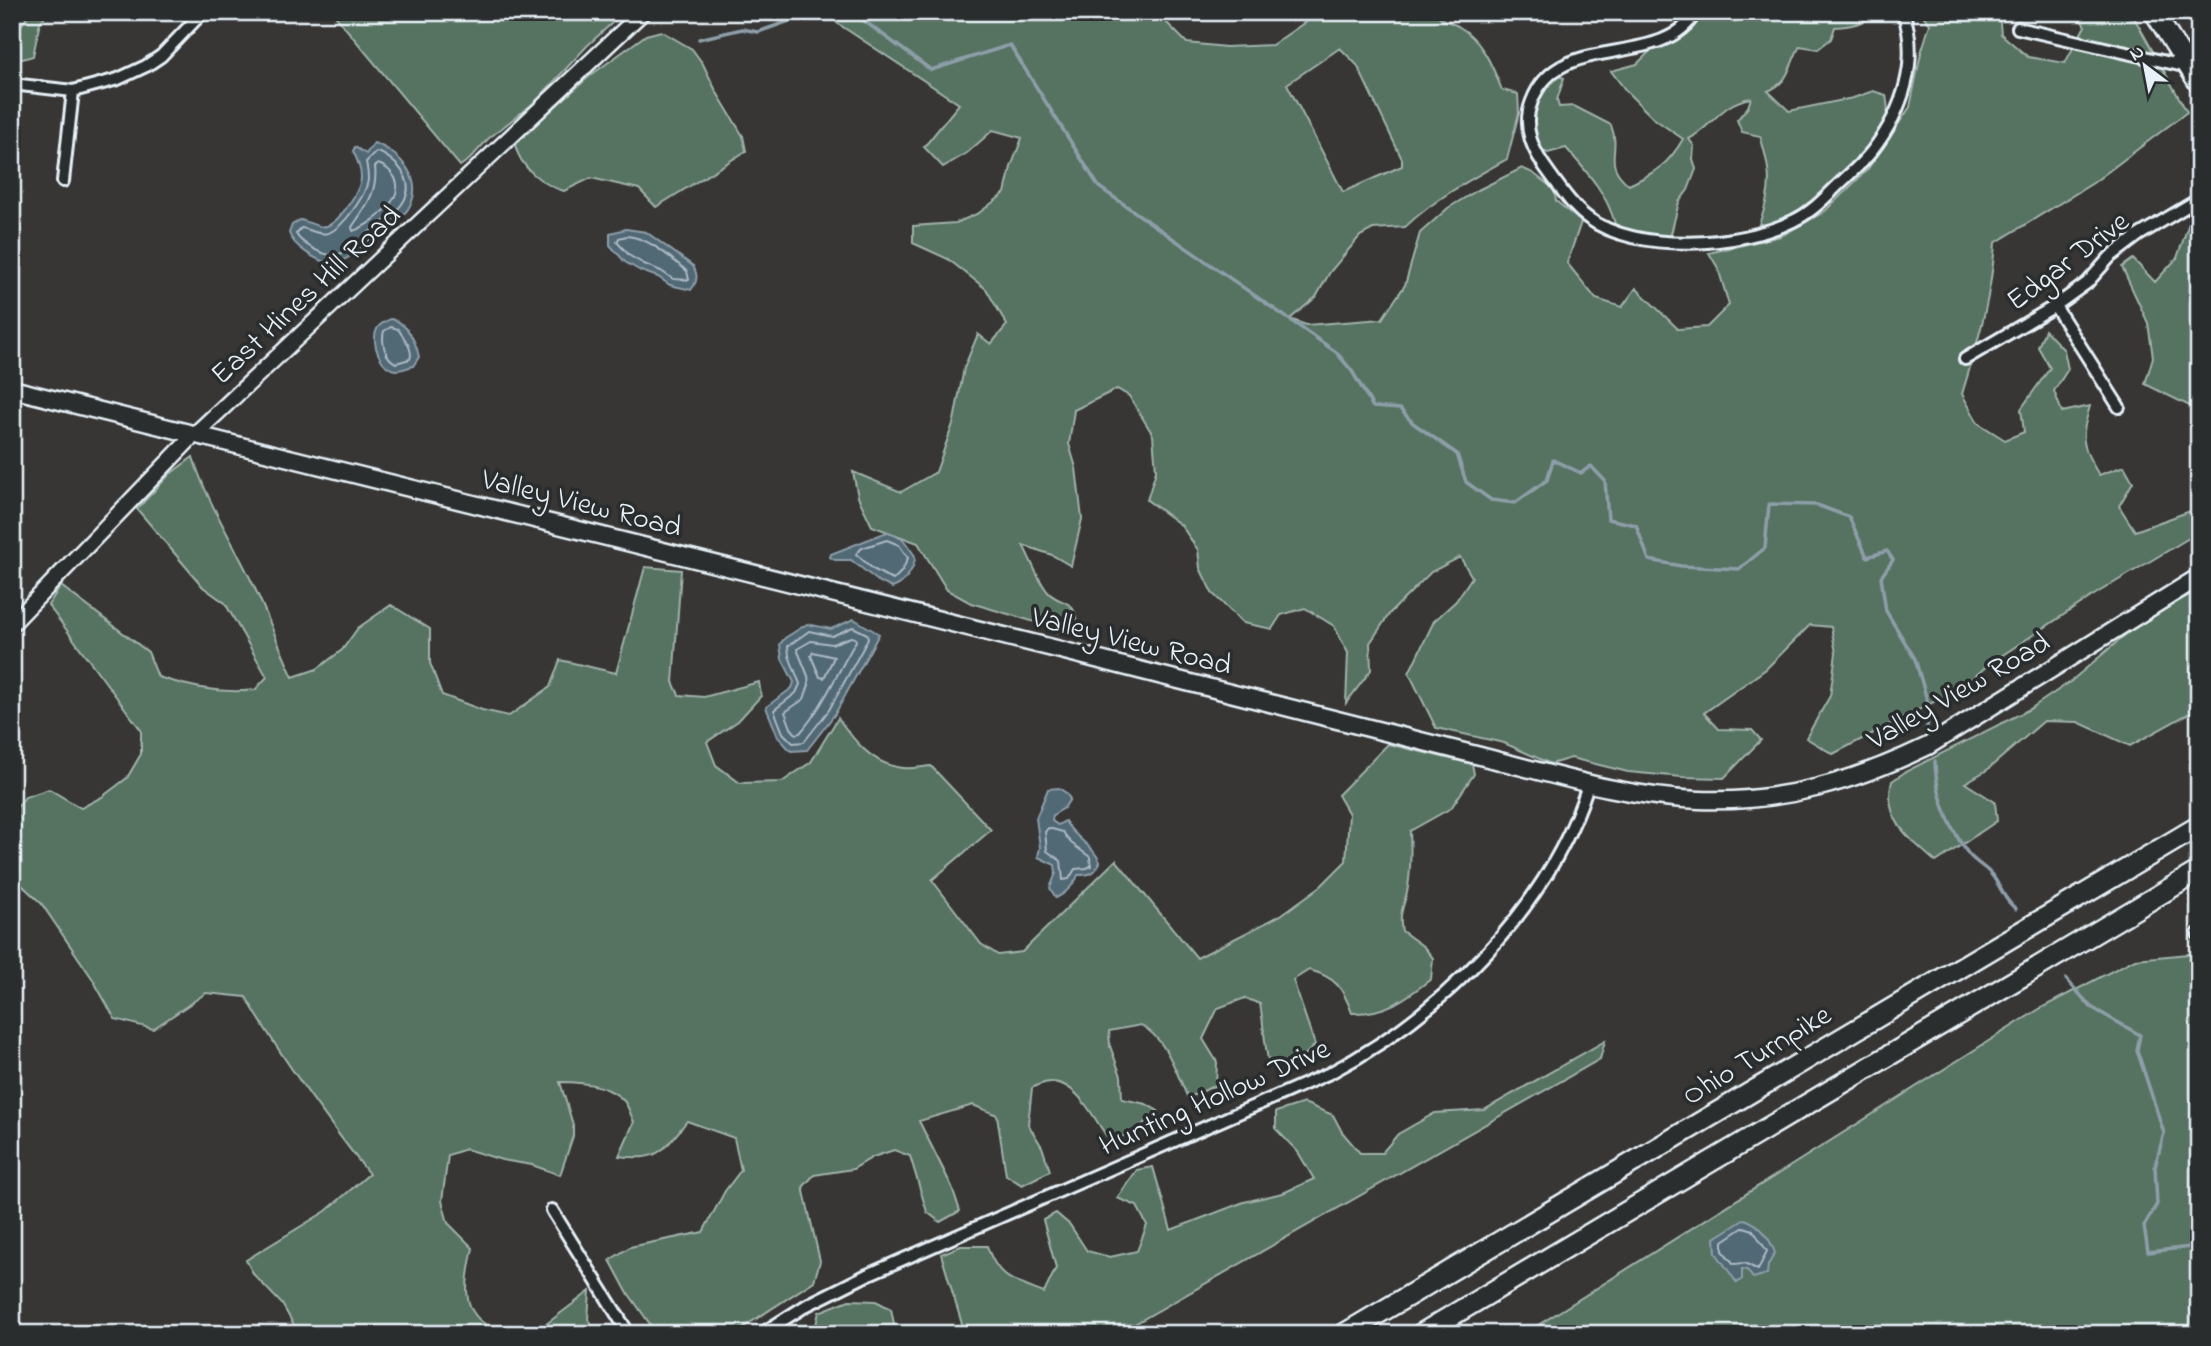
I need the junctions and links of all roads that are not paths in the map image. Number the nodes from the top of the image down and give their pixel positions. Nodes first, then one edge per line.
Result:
1 (203, 12) edge
2 (643, 12) edge
3 (1696, 12) edge
4 (1903, 12) edge
5 (2154, 12) edge
6 (2018, 28) dead end
7 (2188, 67) junction
8 (12, 84) edge
9 (2199, 84) edge
10 (73, 91) junction
11 (63, 181) dead end
12 (2199, 199) edge
13 (2055, 306) junction
14 (1965, 359) dead end
15 (12, 389) edge
16 (2119, 407) dead end
17 (194, 435) junction
18 (2199, 577) edge
19 (12, 624) edge
20 (1588, 785) junction
21 (2199, 826) edge
22 (2199, 871) edge
23 (552, 1210) dead end
24 (629, 1334) edge
25 (761, 1334) edge
26 (1344, 1334) edge
27 (1421, 1334) edge

1 - 10 street
2 - 17 street, East Hines Hill Road
3 - 4 street
5 - 7 main road
6 - 7 street
7 - 9 main road
8 - 10 street
10 - 11 street
12 - 13 street, Edgar Drive
13 - 14 street, Edgar Drive
13 - 16 street
15 - 17 main road, Valley View Road
17 - 19 street, East Hines Hill Road
17 - 20 main road, Valley View Road
18 - 20 main road, Valley View Road
20 - 25 street, Hunting Hollow Drive
21 - 26 highway, Ohio Turnpike
22 - 27 highway
23 - 24 street

